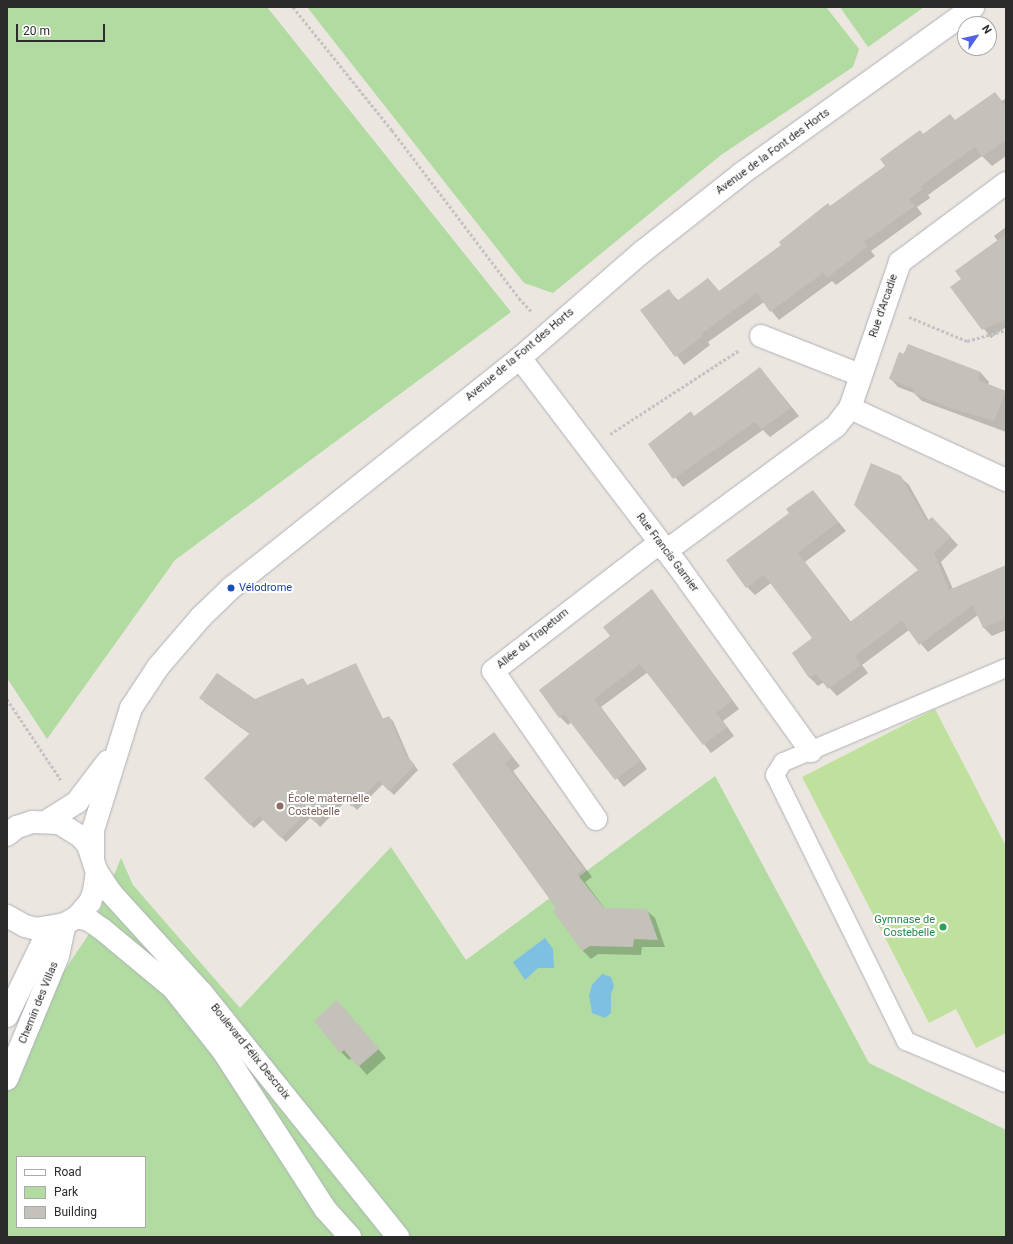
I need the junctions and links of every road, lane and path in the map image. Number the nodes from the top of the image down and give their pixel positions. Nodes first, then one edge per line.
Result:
1 (293, 7) edge
2 (973, 7) edge
3 (1006, 183) edge
4 (883, 306) junction
5 (1006, 330) edge
6 (551, 331) junction
7 (761, 336) joint
8 (520, 358) junction
9 (860, 375) junction
10 (850, 408) junction
11 (603, 438) dead end
12 (1006, 480) edge
13 (662, 547) junction
14 (1006, 668) edge
15 (7, 699) edge
16 (117, 749) junction
17 (811, 750) junction
18 (77, 802) junction
19 (596, 819) dead end
20 (48, 821) junction
21 (7, 834) edge
22 (95, 864) junction
23 (7, 916) edge
24 (64, 924) junction
25 (7, 1016) edge
26 (7, 1079) edge
27 (1006, 1083) edge
28 (350, 1237) edge
29 (398, 1237) edge

1 - 6 path
2 - 6 street, Avenue de la Font des Horts
3 - 4 street, Rue d'Arcadie
4 - 5 path
4 - 9 street, Rue d'Arcadie
6 - 8 street, Avenue de la Font des Horts
7 - 9 street
7 - 11 path
8 - 13 street, Rue Francis Garnier
8 - 16 street, Avenue de la Font des Horts
9 - 10 street, Rue d'Arcadie
10 - 12 street
10 - 13 street, Rue d'Arcadie
13 - 17 street, Rue Francis Garnier
13 - 19 street, Allée du Trapetum
14 - 17 lane
15 - 18 path
16 - 18 street, Avenue de la Font des Horts
16 - 22 street, Avenue de la Font des Horts
17 - 27 lane
18 - 20 street, Avenue de la Font des Horts
20 - 21 street
20 - 22 street, Boulevard Félix Descroix
22 - 24 street, Avenue de la Font des Horts
22 - 29 street, Boulevard Félix Descroix
23 - 24 street, Boulevard Félix Descroix
24 - 25 street
24 - 26 street, Chemin des Villas
24 - 28 street, Boulevard Félix Descroix

